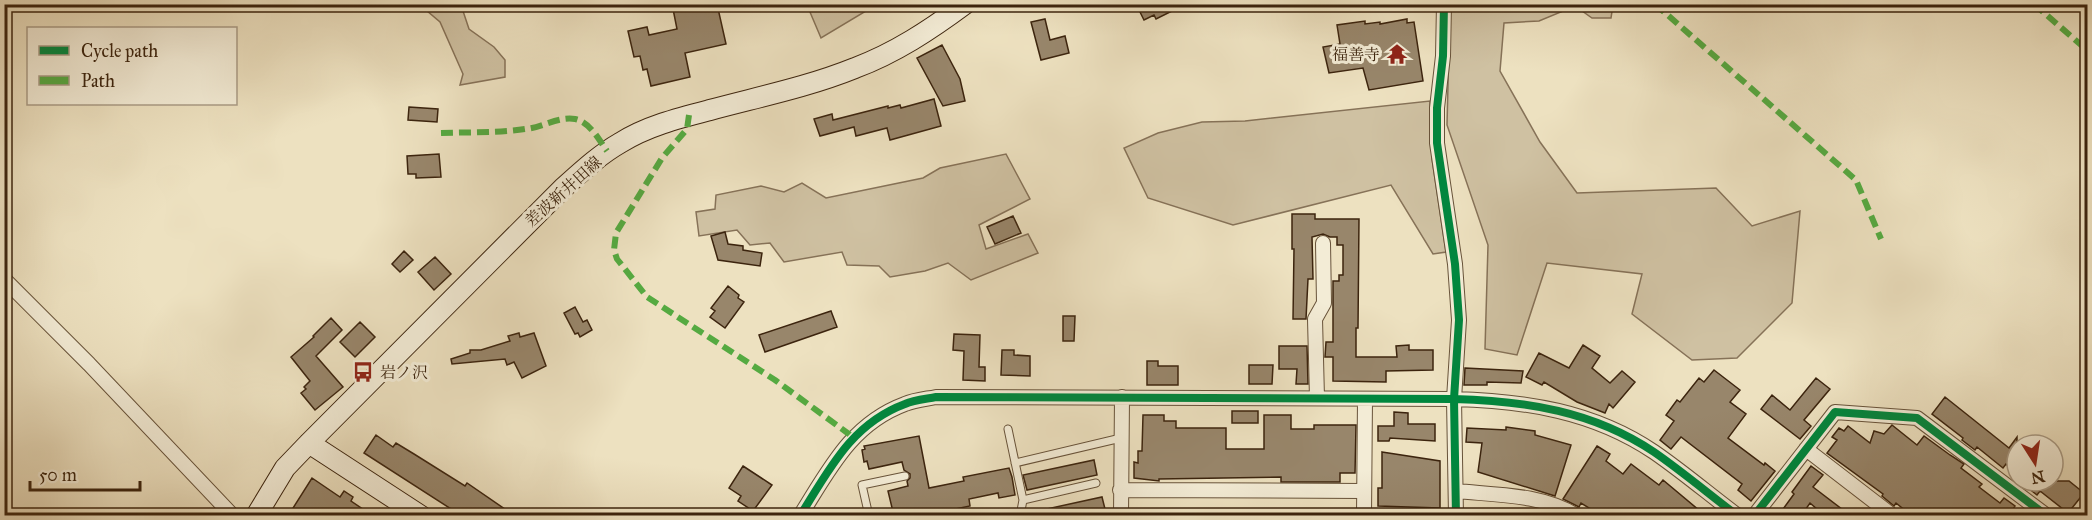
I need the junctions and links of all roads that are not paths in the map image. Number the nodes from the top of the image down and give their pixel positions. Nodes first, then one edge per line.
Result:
1 (965, 4) edge
2 (1444, 4) edge
3 (1323, 243) dead end
4 (4, 279) edge
5 (1122, 397) junction
6 (1317, 398) junction
7 (1365, 399) junction
8 (1454, 399) junction
9 (1008, 429) dead end
10 (1121, 438) junction
11 (309, 443) junction
12 (1806, 449) junction
13 (1015, 463) junction
14 (905, 476) dead end
15 (1096, 483) dead end
16 (1120, 490) junction
17 (1364, 491) junction
18 (1456, 492) junction
19 (1023, 500) junction
20 (233, 516) edge
21 (256, 516) edge
22 (421, 516) edge
23 (800, 516) edge
24 (869, 516) edge
25 (1020, 516) edge
26 (1121, 516) edge
27 (1364, 516) edge
28 (1456, 516) edge
29 (1577, 516) edge
30 (1738, 516) edge
31 (1754, 516) edge
32 (1893, 516) edge
33 (2048, 516) edge

1 - 11 main road, 差波新井田線
2 - 8 street
3 - 6 street
4 - 20 street
5 - 6 street
5 - 10 street
5 - 23 street
6 - 7 street
7 - 8 street
7 - 17 street
8 - 18 street
8 - 30 street
9 - 13 lane
10 - 13 lane
10 - 16 street
11 - 21 main road, 差波新井田線
11 - 22 main road
12 - 31 street
12 - 32 street
12 - 33 street
13 - 19 lane
14 - 24 lane
15 - 19 lane
16 - 17 street
16 - 26 street
17 - 27 street
18 - 28 street
18 - 29 street
19 - 25 lane

